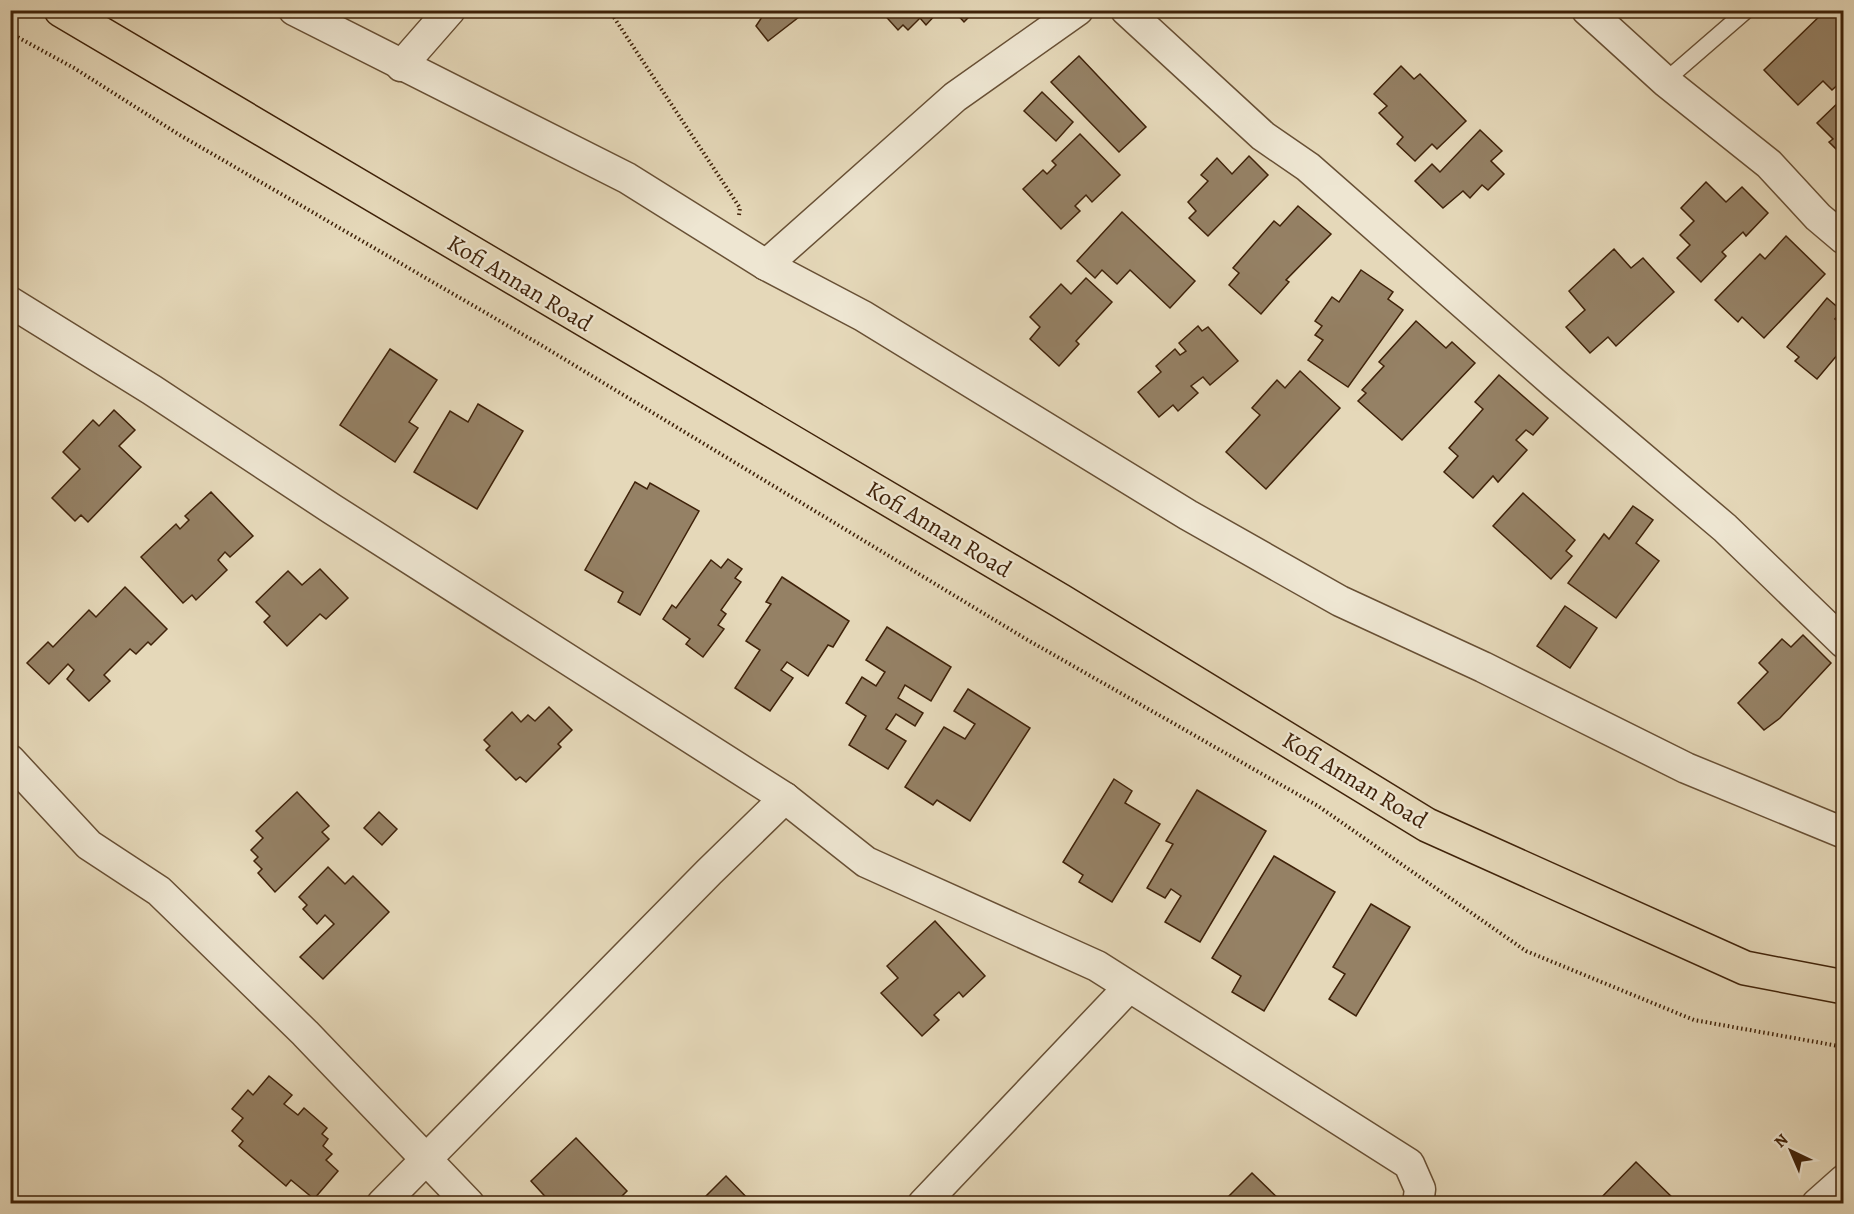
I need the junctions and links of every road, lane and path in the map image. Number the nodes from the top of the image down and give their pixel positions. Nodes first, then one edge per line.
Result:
1 (61, 10) edge
2 (294, 10) edge
3 (450, 10) edge
4 (609, 10) edge
5 (1078, 10) edge
6 (1126, 10) edge
7 (1587, 10) edge
8 (1747, 10) edge
9 (10, 33) edge
10 (400, 66) junction
11 (1665, 81) junction
12 (1844, 239) edge
13 (734, 245) junction
14 (766, 265) junction
15 (10, 302) edge
16 (1844, 643) edge
17 (10, 760) edge
18 (785, 798) junction
19 (1844, 833) edge
20 (1129, 987) junction
21 (1844, 987) edge
22 (1844, 1047) edge
23 (425, 1161) junction
24 (1844, 1180) edge
25 (382, 1203) edge
26 (470, 1203) edge
27 (923, 1203) edge
28 (1418, 1203) edge
29 (1817, 1203) edge

1 - 21 main road, Kofi Annan Road
2 - 10 street
3 - 10 street
4 - 13 path
5 - 14 street
6 - 16 street
7 - 11 street
8 - 11 lane
9 - 22 path
10 - 13 street
11 - 12 street
13 - 14 street
14 - 19 street
15 - 18 street
17 - 23 street
18 - 20 street
18 - 23 street
20 - 27 street
20 - 28 street
23 - 25 street
23 - 26 street
24 - 29 street

